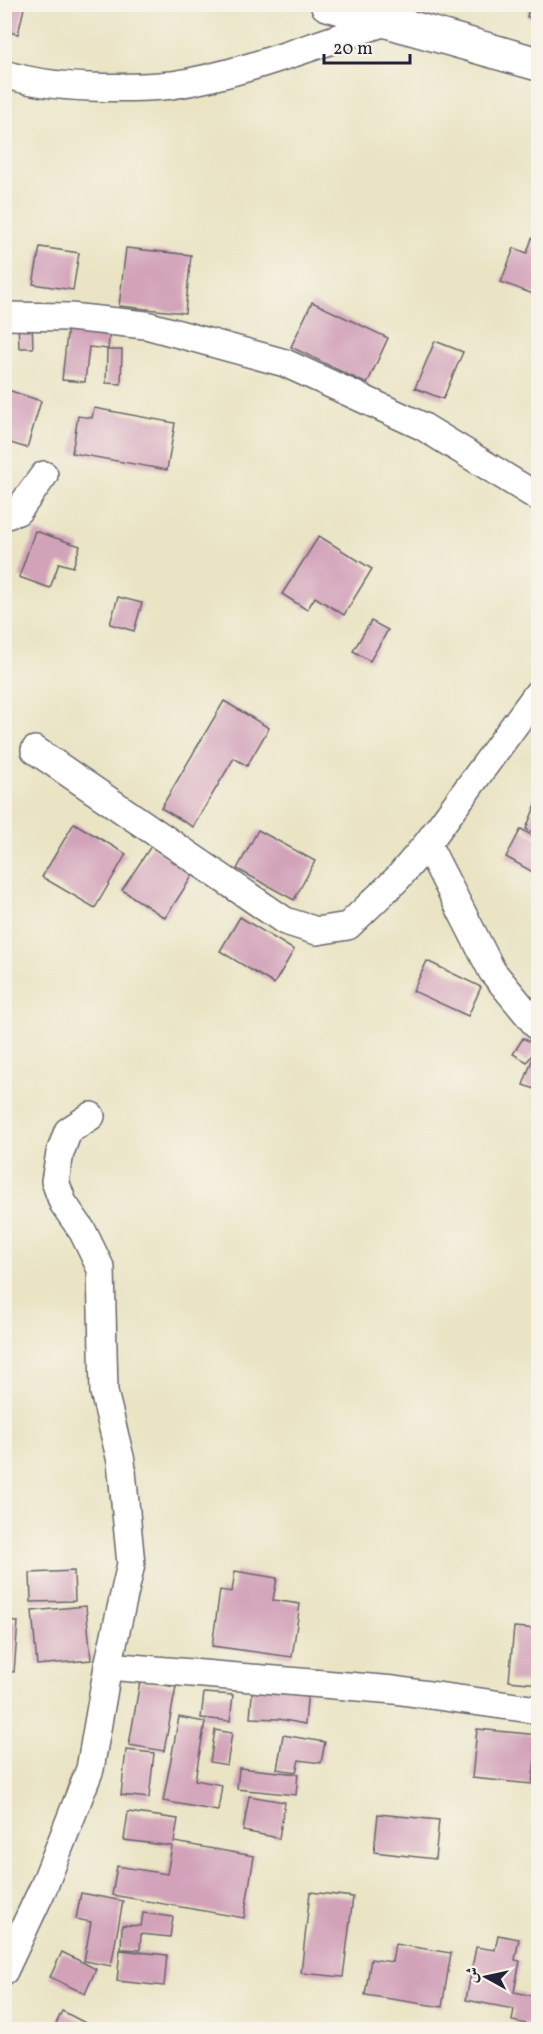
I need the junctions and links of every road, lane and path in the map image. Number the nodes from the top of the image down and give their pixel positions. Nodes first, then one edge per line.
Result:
1 (327, 4) edge
2 (386, 22) junction
3 (538, 64) edge
4 (4, 74) edge
5 (4, 316) edge
6 (45, 475) dead end
7 (538, 497) edge
8 (4, 516) edge
9 (536, 703) edge
10 (35, 750) dead end
11 (427, 844) junction
12 (538, 1027) edge
13 (91, 1116) dead end
14 (108, 1666) junction
15 (538, 1710) edge
16 (4, 1971) edge

1 - 2 main road
2 - 3 main road
2 - 4 street
5 - 7 street
6 - 8 street
9 - 11 street
10 - 11 street
11 - 12 street
13 - 14 street
14 - 15 street
14 - 16 street

